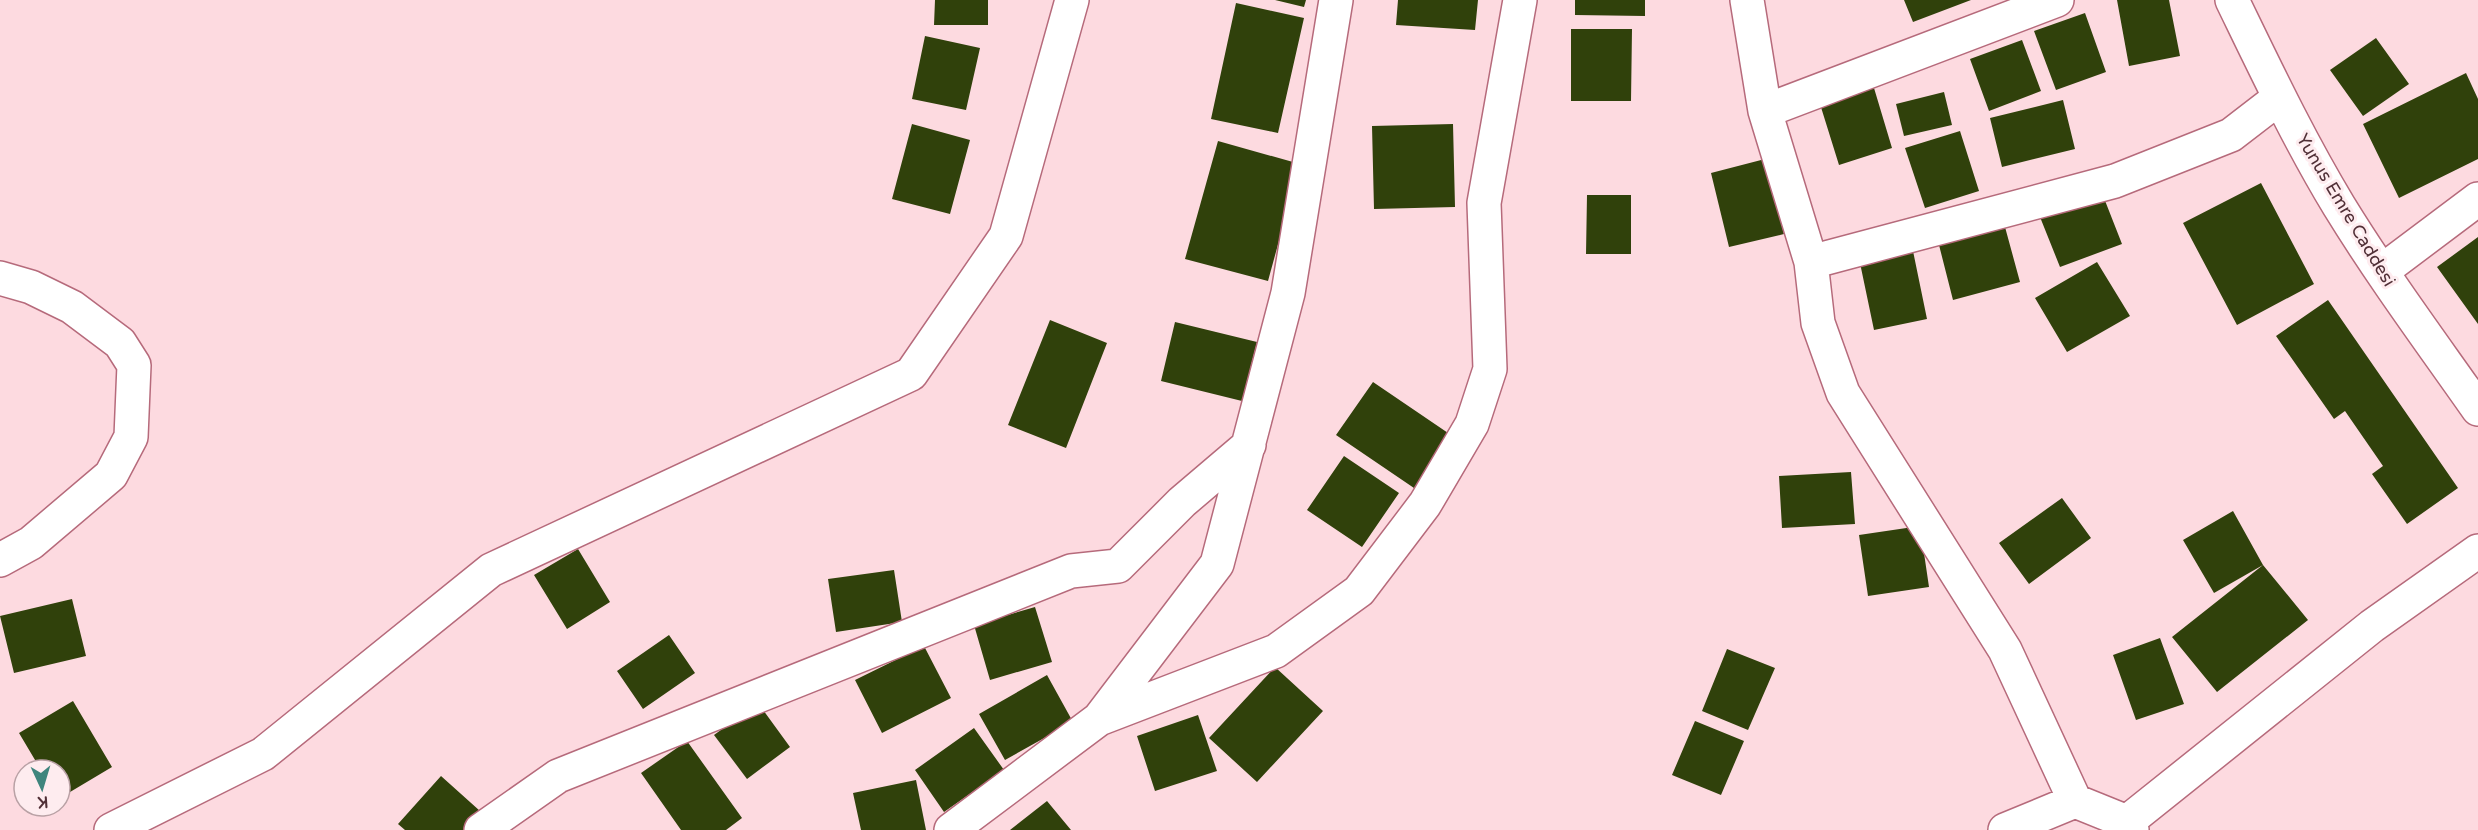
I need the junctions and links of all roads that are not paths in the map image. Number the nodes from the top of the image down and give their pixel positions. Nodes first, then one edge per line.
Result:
1 (1072, 0) edge
2 (1336, 0) edge
3 (1520, 0) edge
4 (1747, 0) edge
5 (2057, 0) edge
6 (2232, 0) edge
7 (2015, 7) edge
8 (2280, 98) junction
9 (1765, 111) junction
10 (2478, 199) edge
11 (1811, 262) junction
12 (2382, 271) junction
13 (0, 278) edge
14 (2478, 409) edge
15 (1249, 445) junction
16 (2478, 551) edge
17 (0, 560) edge
18 (1099, 719) junction
19 (2075, 801) junction
20 (2129, 826) edge
21 (111, 830) edge
22 (481, 830) edge
23 (951, 830) edge
24 (2005, 830) edge

1 - 21 street
2 - 15 street
3 - 18 street
4 - 9 street
5 - 7 street
6 - 8 street, Yunus Emre Caddesi
7 - 9 street
8 - 11 street
8 - 12 street, Yunus Emre Caddesi
9 - 11 street
10 - 12 street
11 - 19 street
12 - 14 street, Yunus Emre Caddesi
13 - 17 street
15 - 18 street
15 - 22 street
16 - 20 street
18 - 23 street
19 - 20 street
19 - 24 street

